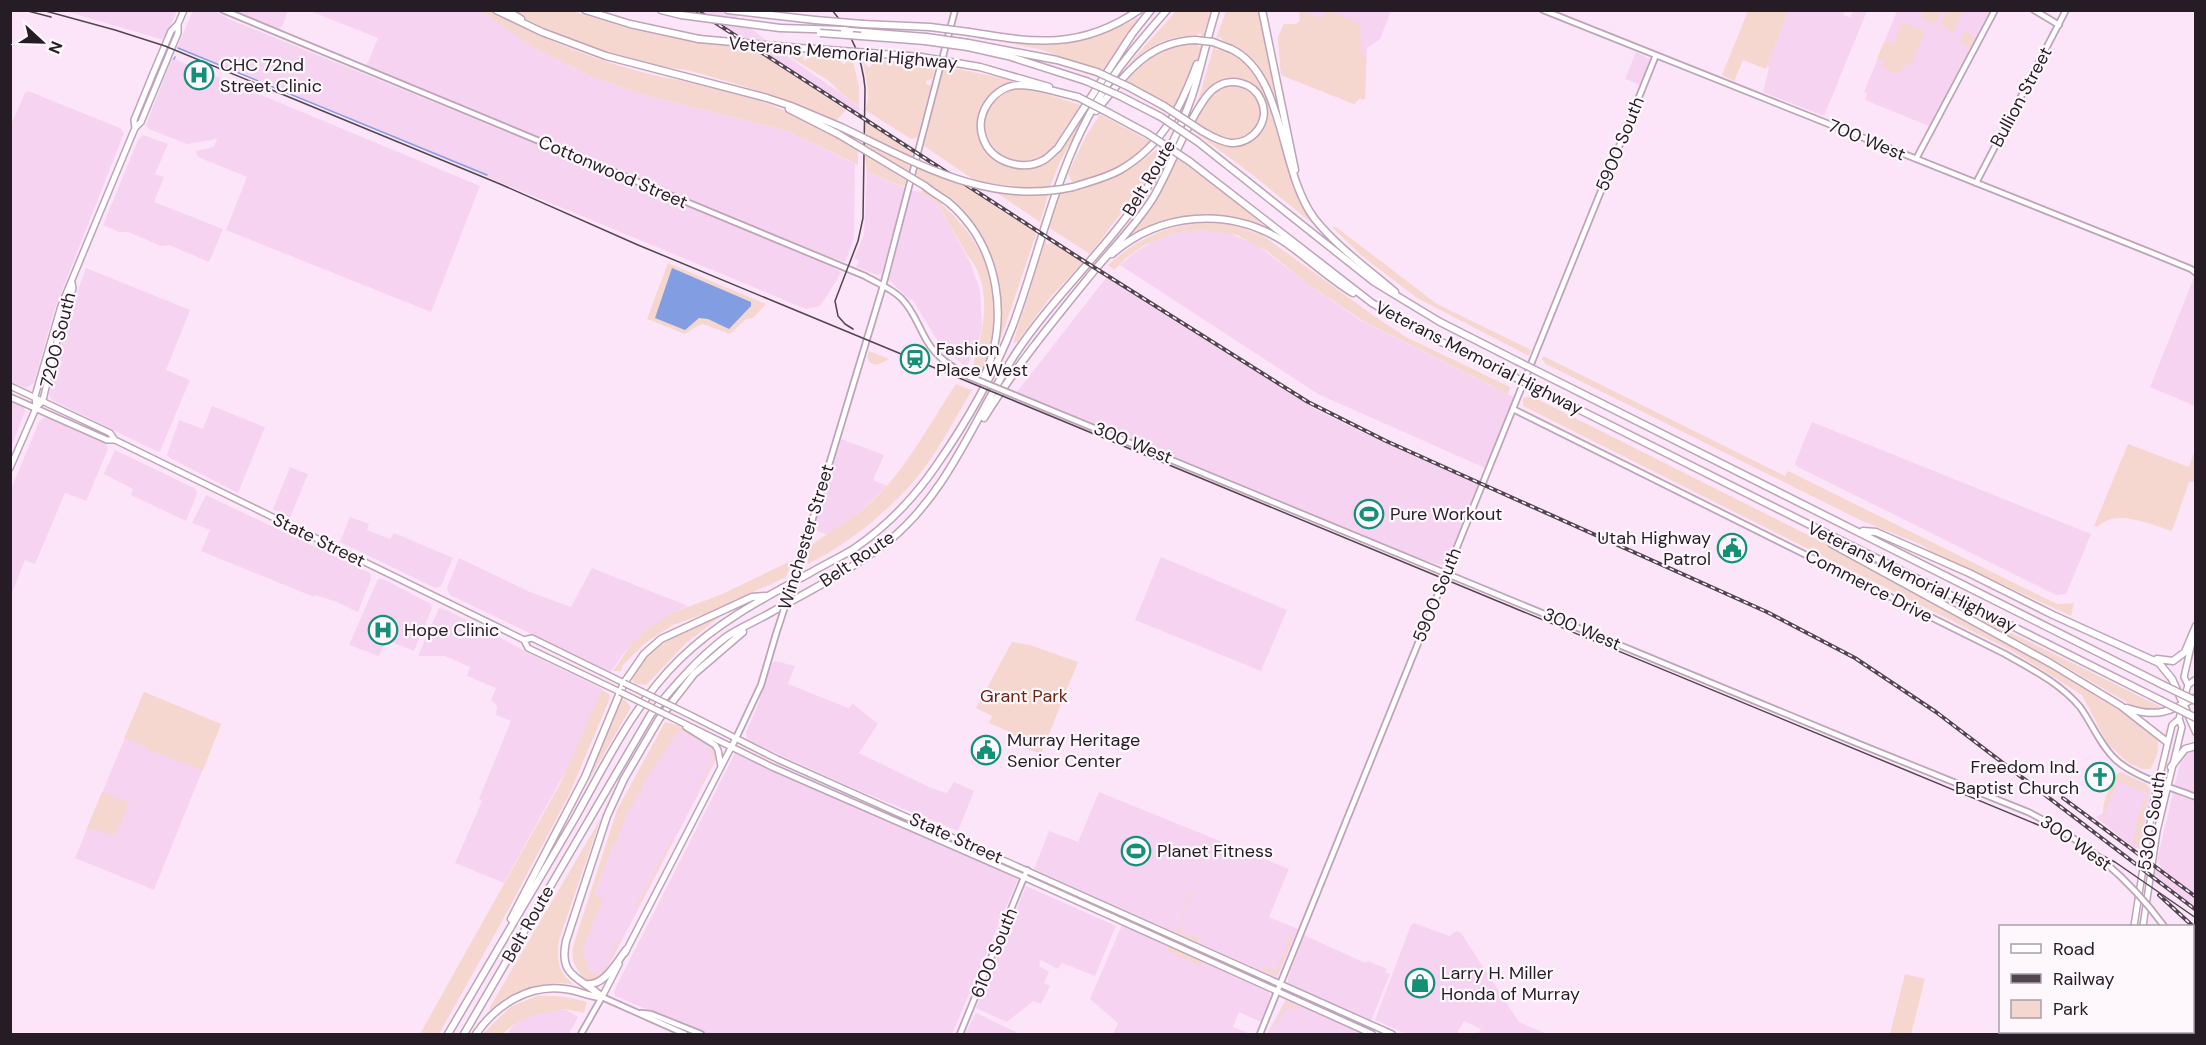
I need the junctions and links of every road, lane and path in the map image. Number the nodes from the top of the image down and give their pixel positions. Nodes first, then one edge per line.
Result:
1 (184, 10) edge
2 (223, 10) edge
3 (496, 10) edge
4 (506, 10) edge
5 (585, 10) edge
6 (661, 10) edge
7 (728, 10) edge
8 (955, 10) edge
9 (1139, 10) edge
10 (1151, 10) edge
11 (1167, 10) edge
12 (1216, 10) edge
13 (1262, 10) edge
14 (1543, 10) edge
15 (1995, 10) edge
16 (2034, 10) edge
17 (2067, 10) edge
18 (1213, 18) junction
19 (2059, 25) junction
20 (780, 28) junction
21 (543, 32) junction
22 (925, 39) junction
23 (968, 45) junction
24 (1656, 55) junction
25 (1077, 97) junction
26 (1082, 128) junction
27 (839, 131) junction
28 (1916, 159) junction
29 (1976, 183) junction
30 (1303, 199) junction
31 (2194, 270) edge
32 (72, 283) junction
33 (883, 286) junction
34 (1080, 288) junction
35 (1372, 303) junction
36 (1412, 306) junction
37 (970, 377) joint
38 (10, 386) edge
39 (35, 396) junction
40 (10, 397) edge
41 (43, 400) junction
42 (36, 408) junction
43 (1513, 409) junction
44 (959, 429) junction
45 (115, 440) junction
46 (955, 464) junction
47 (10, 468) edge
48 (1858, 531) junction
49 (1822, 532) junction
50 (1446, 573) junction
51 (769, 596) junction
52 (763, 617) junction
53 (2196, 627) edge
54 (524, 640) junction
55 (2140, 652) junction
56 (2196, 679) edge
57 (624, 683) junction
58 (2188, 685) junction
59 (620, 692) junction
60 (2196, 699) edge
61 (2182, 705) junction
62 (2121, 706) junction
63 (2196, 718) edge
64 (2179, 719) junction
65 (681, 722) junction
66 (2196, 732) edge
67 (735, 738) junction
68 (2167, 742) junction
69 (2196, 746) edge
70 (731, 747) junction
71 (2171, 767) junction
72 (721, 768) junction
73 (2157, 781) junction
74 (2167, 785) junction
75 (2196, 797) edge
76 (1028, 870) junction
77 (1024, 878) junction
78 (2134, 925) edge
79 (2143, 925) edge
80 (2162, 925) edge
81 (626, 950) junction
82 (486, 968) junction
83 (580, 982) junction
84 (1281, 984) junction
85 (1278, 992) junction
86 (602, 998) junction
87 (639, 1013) junction
88 (447, 1035) edge
89 (464, 1035) edge
90 (476, 1035) edge
91 (581, 1035) edge
92 (685, 1035) edge
93 (701, 1035) edge
94 (960, 1035) edge
95 (1260, 1035) edge
96 (1372, 1035) edge
97 (1392, 1035) edge

1 - 32 main road, 7200 South
2 - 33 street, Cottonwood Street
3 - 21 highway
4 - 21 highway
5 - 25 highway, Veterans Memorial Highway, bridge
6 - 20 highway, Veterans Memorial Highway, bridge
7 - 9 highway, bridge
8 - 33 street, Winchester Street
10 - 25 highway
11 - 26 highway, Belt Route
12 - 18 highway, Belt Route
13 - 30 highway
14 - 24 street, 700 West
15 - 28 street
16 - 19 street
17 - 19 street, Bullion Street
18 - 27 highway, bridge
18 - 46 highway, Belt Route
19 - 29 street, Bullion Street
20 - 22 highway, Veterans Memorial Highway, bridge
20 - 22 highway, bridge
21 - 27 highway
22 - 23 highway, Veterans Memorial Highway, bridge
23 - 34 highway, bridge
23 - 36 highway, Veterans Memorial Highway, bridge
24 - 28 street, 700 West
24 - 43 street, 5900 South
25 - 35 highway, Veterans Memorial Highway, bridge
26 - 30 highway, bridge
26 - 44 highway, Belt Route
27 - 44 highway, bridge
28 - 29 street, 700 West
29 - 31 street, 700 West
30 - 36 highway
32 - 39 main road, 7200 South
32 - 41 main road, 7200 South
33 - 37 street, Cottonwood Street
33 - 67 street, Winchester Street, bridge
34 - 35 highway
34 - 46 highway
35 - 49 highway, Veterans Memorial Highway, bridge
36 - 48 highway, Veterans Memorial Highway, bridge
37 - 50 street, 300 West, bridge
38 - 39 main road, State Street
39 - 41 main road, State Street
39 - 42 main road, 7200 South
40 - 42 main road, State Street
41 - 42 main road, 7200 South
41 - 45 main road, State Street
42 - 45 main road, State Street
42 - 47 main road
43 - 50 street, 5900 South
43 - 73 street, Commerce Drive
44 - 51 highway, Belt Route
45 - 54 main road, State Street
46 - 52 highway, Belt Route
48 - 55 highway
48 - 60 highway, Veterans Memorial Highway, bridge
49 - 62 highway
49 - 63 highway, Veterans Memorial Highway, bridge
50 - 80 street, 300 West, bridge
50 - 84 street, 5900 South
51 - 57 highway
51 - 82 highway, Belt Route
52 - 83 highway
52 - 89 highway, Belt Route
53 - 55 highway
53 - 58 main road, 5300 South
54 - 57 main road, State Street
54 - 59 main road, State Street
55 - 61 highway
56 - 58 main road
57 - 59 highway
57 - 67 main road, State Street, bridge
58 - 61 main road, 5300 South
59 - 65 main road, State Street, bridge
59 - 82 highway
60 - 61 highway
61 - 62 highway
61 - 64 main road, 5300 South
61 - 66 highway
62 - 68 highway
64 - 68 main road, 5300 South
64 - 71 main road, 5300 South
65 - 70 main road, State Street
65 - 72 main road
67 - 70 main road, Winchester Street
67 - 76 main road, State Street
68 - 73 main road, 5300 South
69 - 71 highway
70 - 72 main road, Winchester Street
70 - 77 main road, State Street
71 - 74 main road, 5300 South
72 - 81 main road, Winchester Street
73 - 74 street, Commerce Drive
73 - 78 main road, 5300 South
74 - 75 street, Commerce Drive
74 - 79 main road, 5300 South
76 - 77 street, 6100 South
76 - 84 main road, State Street
77 - 85 main road, State Street
77 - 94 street, 6100 South
81 - 83 highway
81 - 86 main road, Winchester Street
82 - 88 highway, Belt Route
83 - 86 highway
84 - 85 street, 5900 South
84 - 97 main road, State Street
85 - 95 street, 5900 South
85 - 96 main road, State Street
86 - 87 street
86 - 90 highway
86 - 91 street, Winchester Street
87 - 92 street
87 - 93 street

